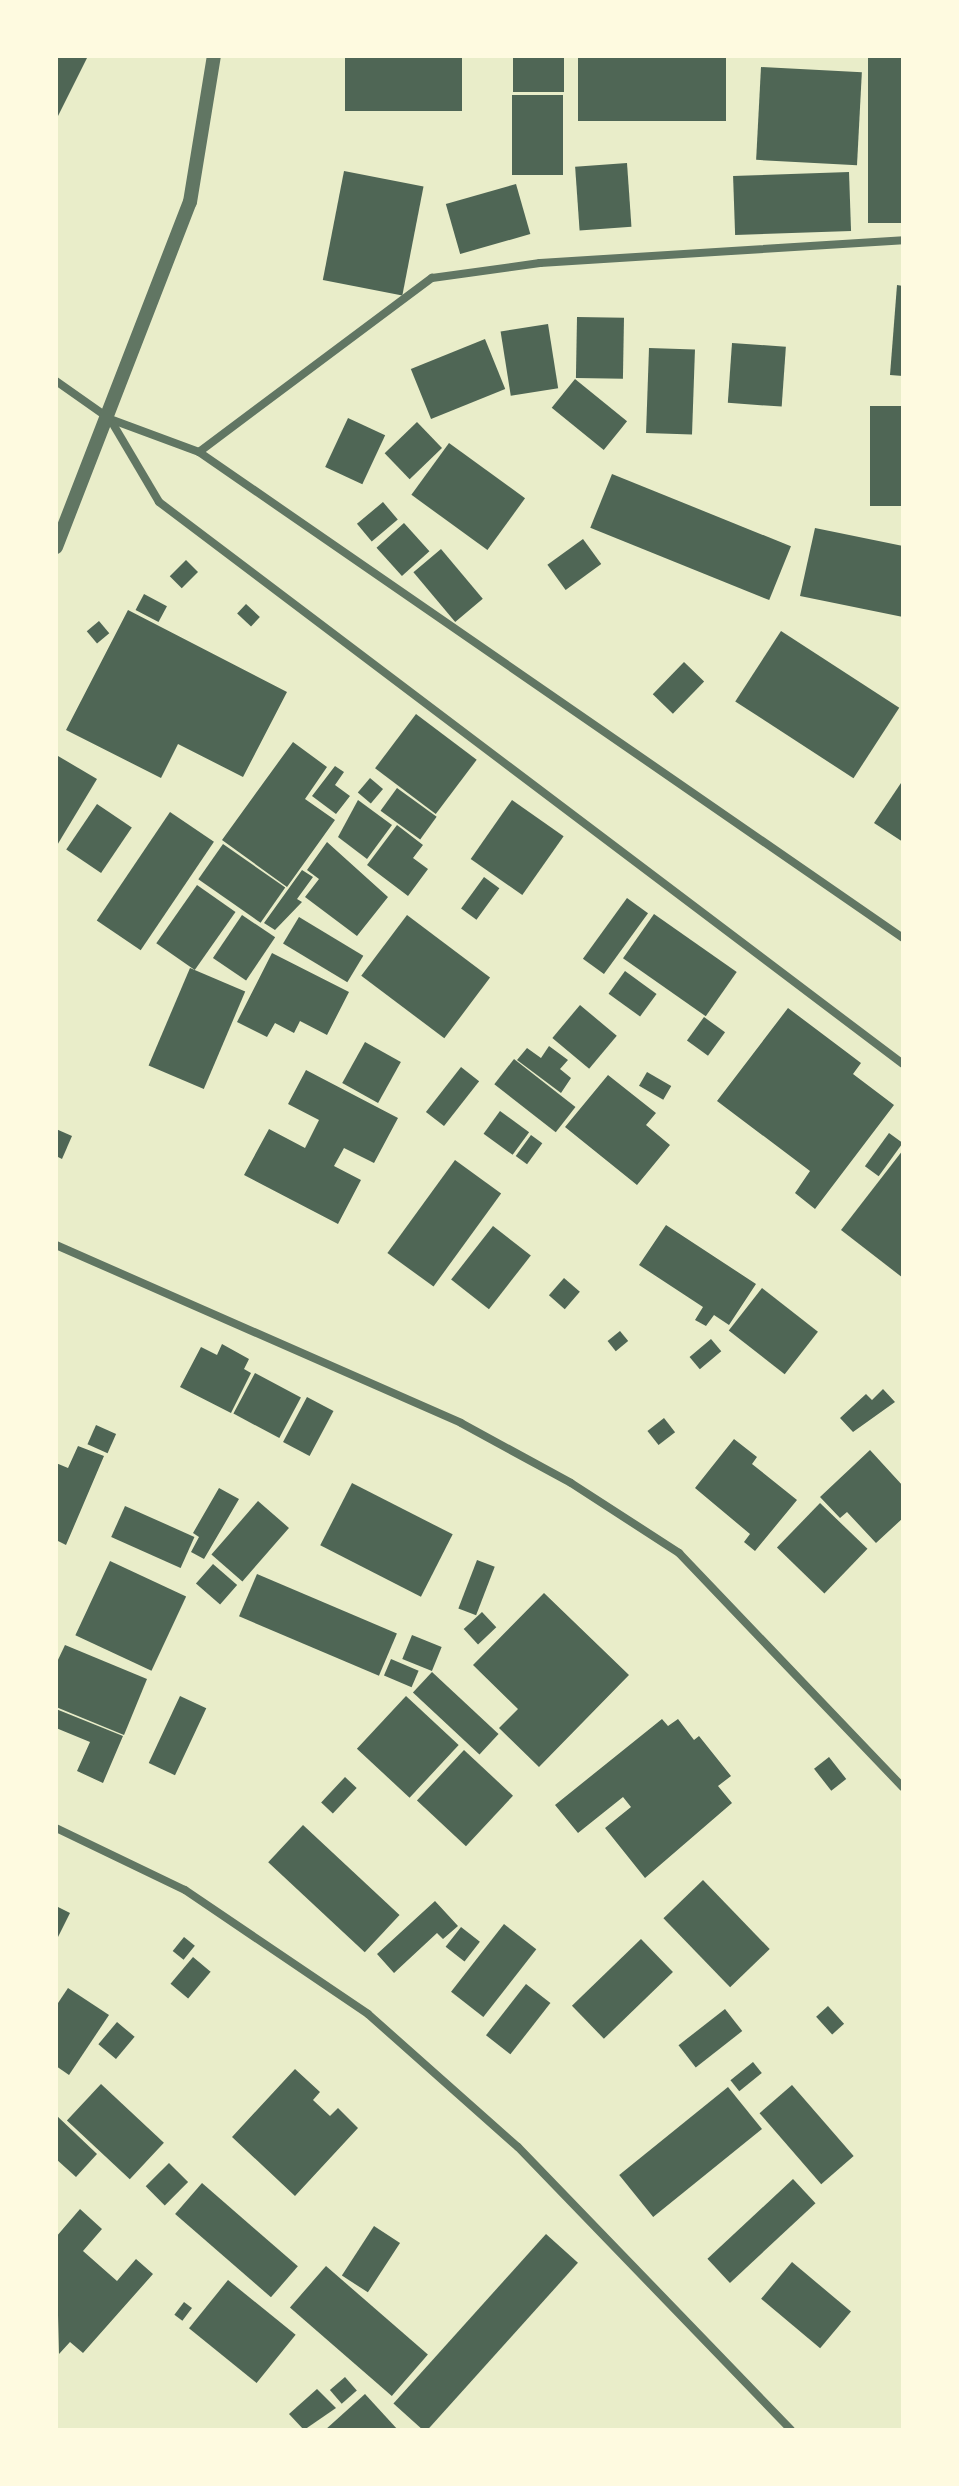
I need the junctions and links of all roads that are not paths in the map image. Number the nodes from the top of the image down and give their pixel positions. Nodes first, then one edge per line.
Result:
1 (214, 56) edge
2 (903, 240) edge
3 (56, 381) edge
4 (110, 419) junction
5 (199, 452) junction
6 (56, 547) edge
7 (903, 938) edge
8 (903, 1064) edge
9 (56, 1245) edge
10 (903, 1787) edge
11 (56, 1828) edge
12 (791, 2430) edge

1 - 4 street
2 - 5 street
3 - 4 street
4 - 5 street
4 - 6 street
4 - 8 street
5 - 7 street
9 - 10 street
11 - 12 street

